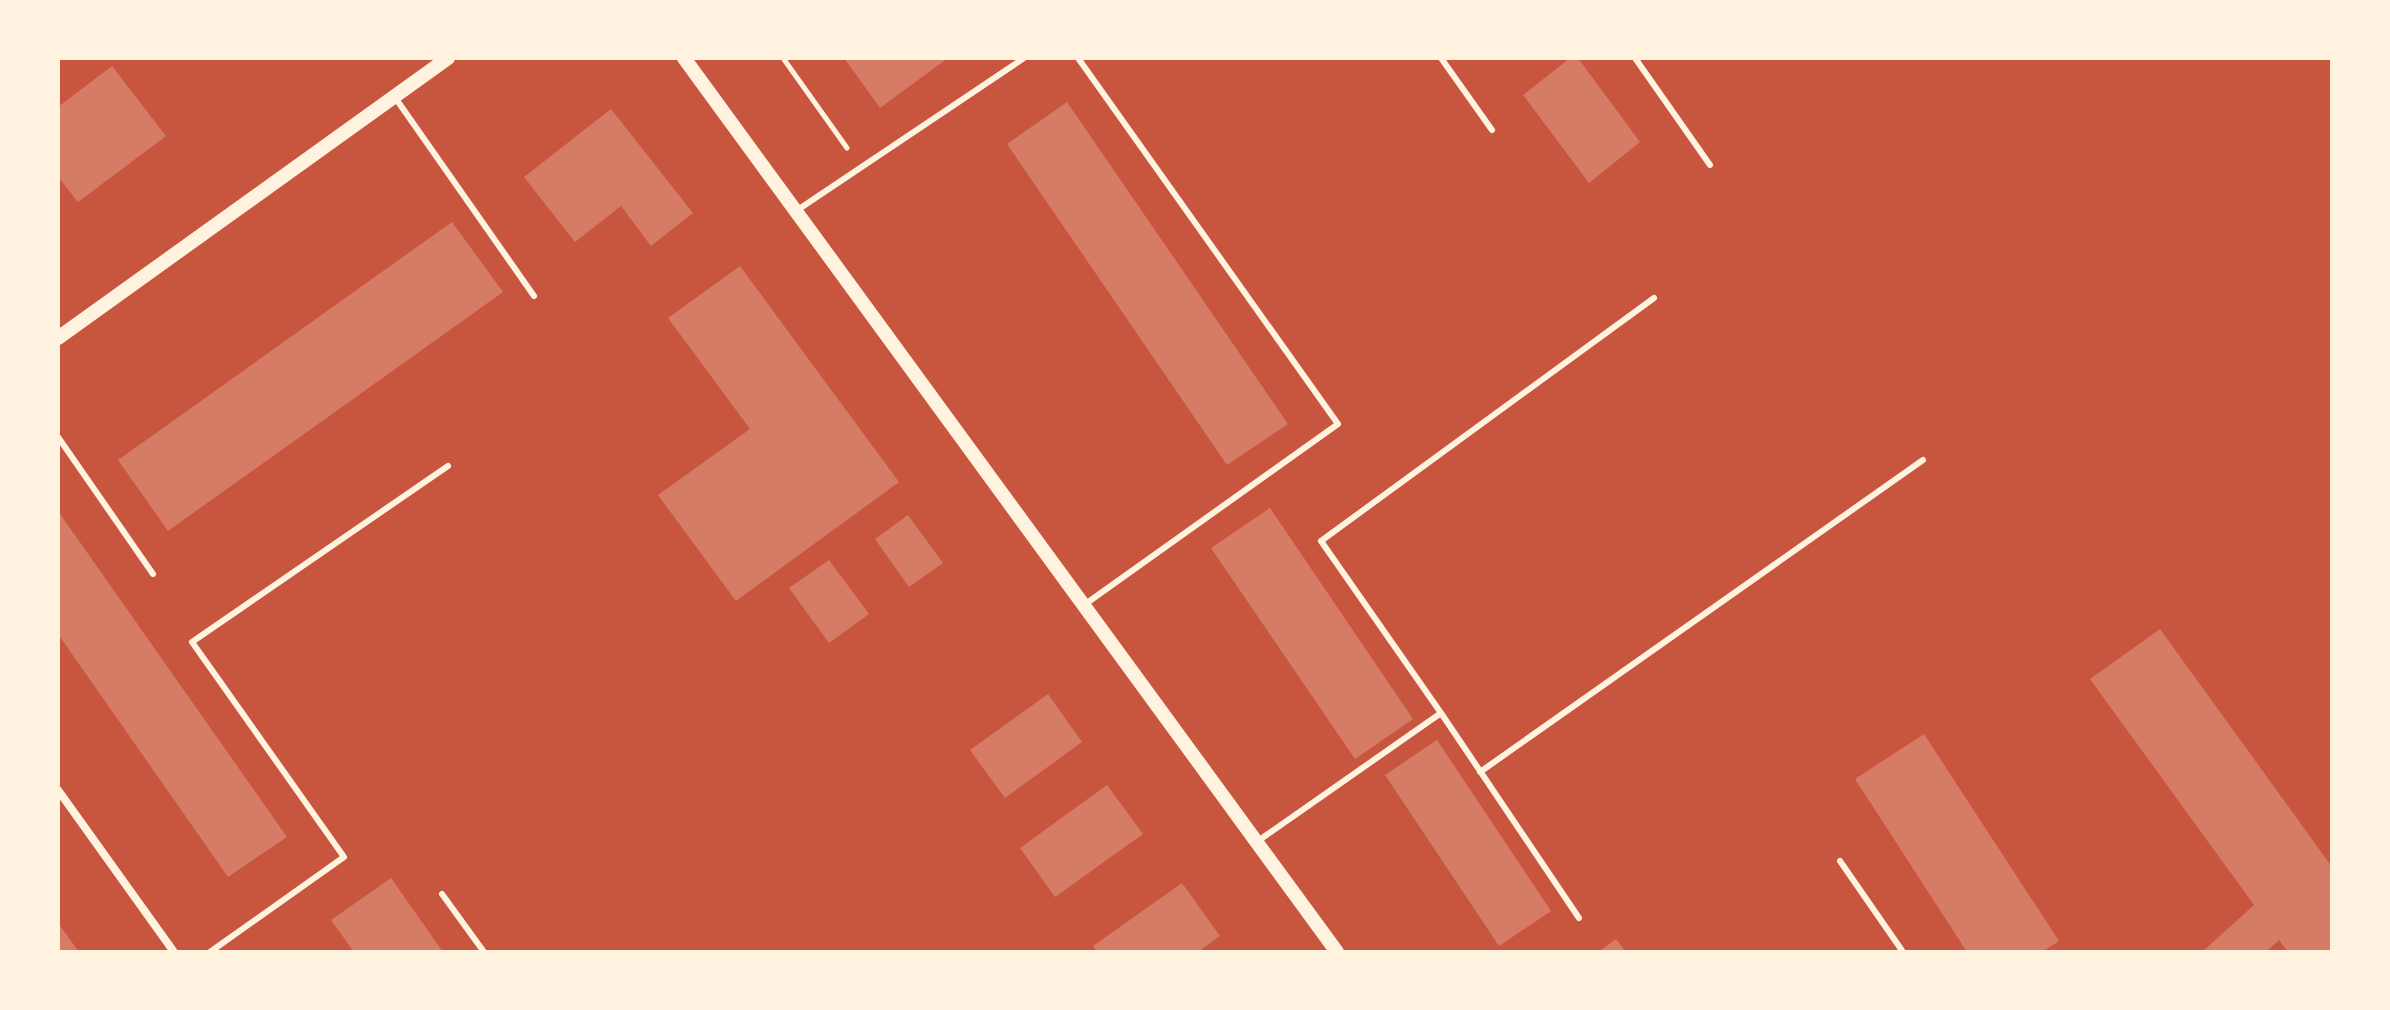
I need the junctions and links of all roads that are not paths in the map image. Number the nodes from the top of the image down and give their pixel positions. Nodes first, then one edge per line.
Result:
1 (448, 58) edge
2 (684, 58) edge
3 (1024, 58) edge
4 (1078, 58) edge
5 (1441, 58) edge
6 (1635, 58) edge
7 (394, 96) junction
8 (1492, 130) dead end
9 (1710, 165) dead end
10 (796, 211) junction
11 (534, 296) dead end
12 (1654, 298) dead end
13 (58, 338) edge
14 (58, 437) edge
15 (1923, 460) dead end
16 (448, 466) dead end
17 (153, 574) dead end
18 (1084, 606) junction
19 (1441, 713) junction
20 (1480, 772) junction
21 (58, 790) edge
22 (1257, 842) junction
23 (1840, 861) dead end
24 (442, 894) dead end
25 (1579, 918) dead end
26 (174, 952) edge
27 (210, 952) edge
28 (484, 952) edge
29 (1337, 952) edge
30 (1903, 952) edge

1 - 7 street
2 - 10 street
3 - 10 lane
4 - 18 lane
5 - 8 lane
6 - 9 lane
7 - 11 lane
7 - 13 street
10 - 18 street
12 - 19 lane
14 - 17 lane
15 - 20 lane
16 - 27 lane
18 - 22 street
19 - 20 lane
19 - 22 lane
20 - 25 lane
21 - 26 street
22 - 29 street
23 - 30 lane
24 - 28 lane

